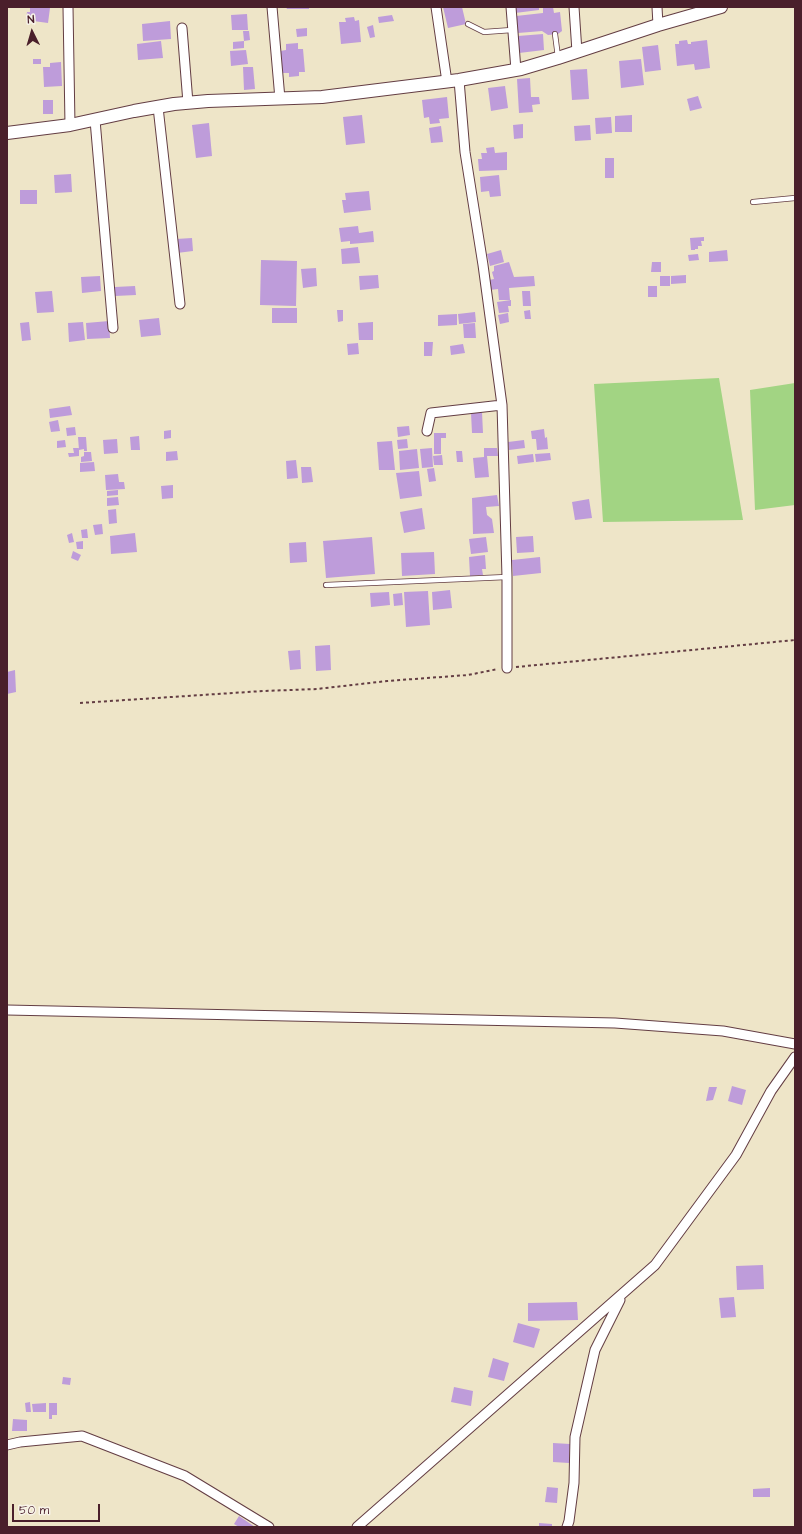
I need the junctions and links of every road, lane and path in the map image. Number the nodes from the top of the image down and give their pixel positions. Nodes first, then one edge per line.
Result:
1 (68, 7) edge
2 (272, 7) edge
3 (436, 7) edge
4 (511, 7) edge
5 (574, 7) edge
6 (657, 7) edge
7 (721, 7) edge
8 (468, 24) dead end
9 (658, 25) junction
10 (182, 28) dead end
11 (512, 30) junction
12 (555, 34) dead end
13 (577, 52) junction
14 (558, 58) junction
15 (516, 70) junction
16 (453, 81) junction
17 (280, 99) junction
18 (188, 103) junction
19 (158, 107) junction
20 (95, 120) junction
21 (70, 125) junction
22 (7, 134) edge
23 (795, 198) edge
24 (753, 202) dead end
25 (180, 304) dead end
26 (113, 328) dead end
27 (502, 405) junction
28 (427, 430) dead end
29 (507, 577) junction
30 (326, 585) dead end
31 (795, 640) edge
32 (507, 668) junction
33 (80, 703) dead end
34 (7, 1010) edge
35 (795, 1044) edge
36 (795, 1058) edge
37 (623, 1295) junction
38 (7, 1445) edge
39 (269, 1527) edge
40 (357, 1527) edge
41 (567, 1527) edge

1 - 21 street
2 - 17 street
3 - 16 street
4 - 11 street
5 - 13 street
6 - 9 street
7 - 9 street
8 - 11 lane
9 - 13 street
10 - 18 street
11 - 15 street
12 - 14 lane
13 - 14 street
14 - 15 street
15 - 16 street
16 - 17 street
16 - 27 street
17 - 18 street
18 - 19 street
19 - 20 street
19 - 25 street
20 - 21 street
20 - 26 street
21 - 22 street
23 - 24 lane
27 - 28 street
27 - 29 street
29 - 30 lane
29 - 32 street
31 - 32 path
32 - 33 path
34 - 35 street
36 - 37 street
37 - 40 street
37 - 41 street
38 - 39 street

